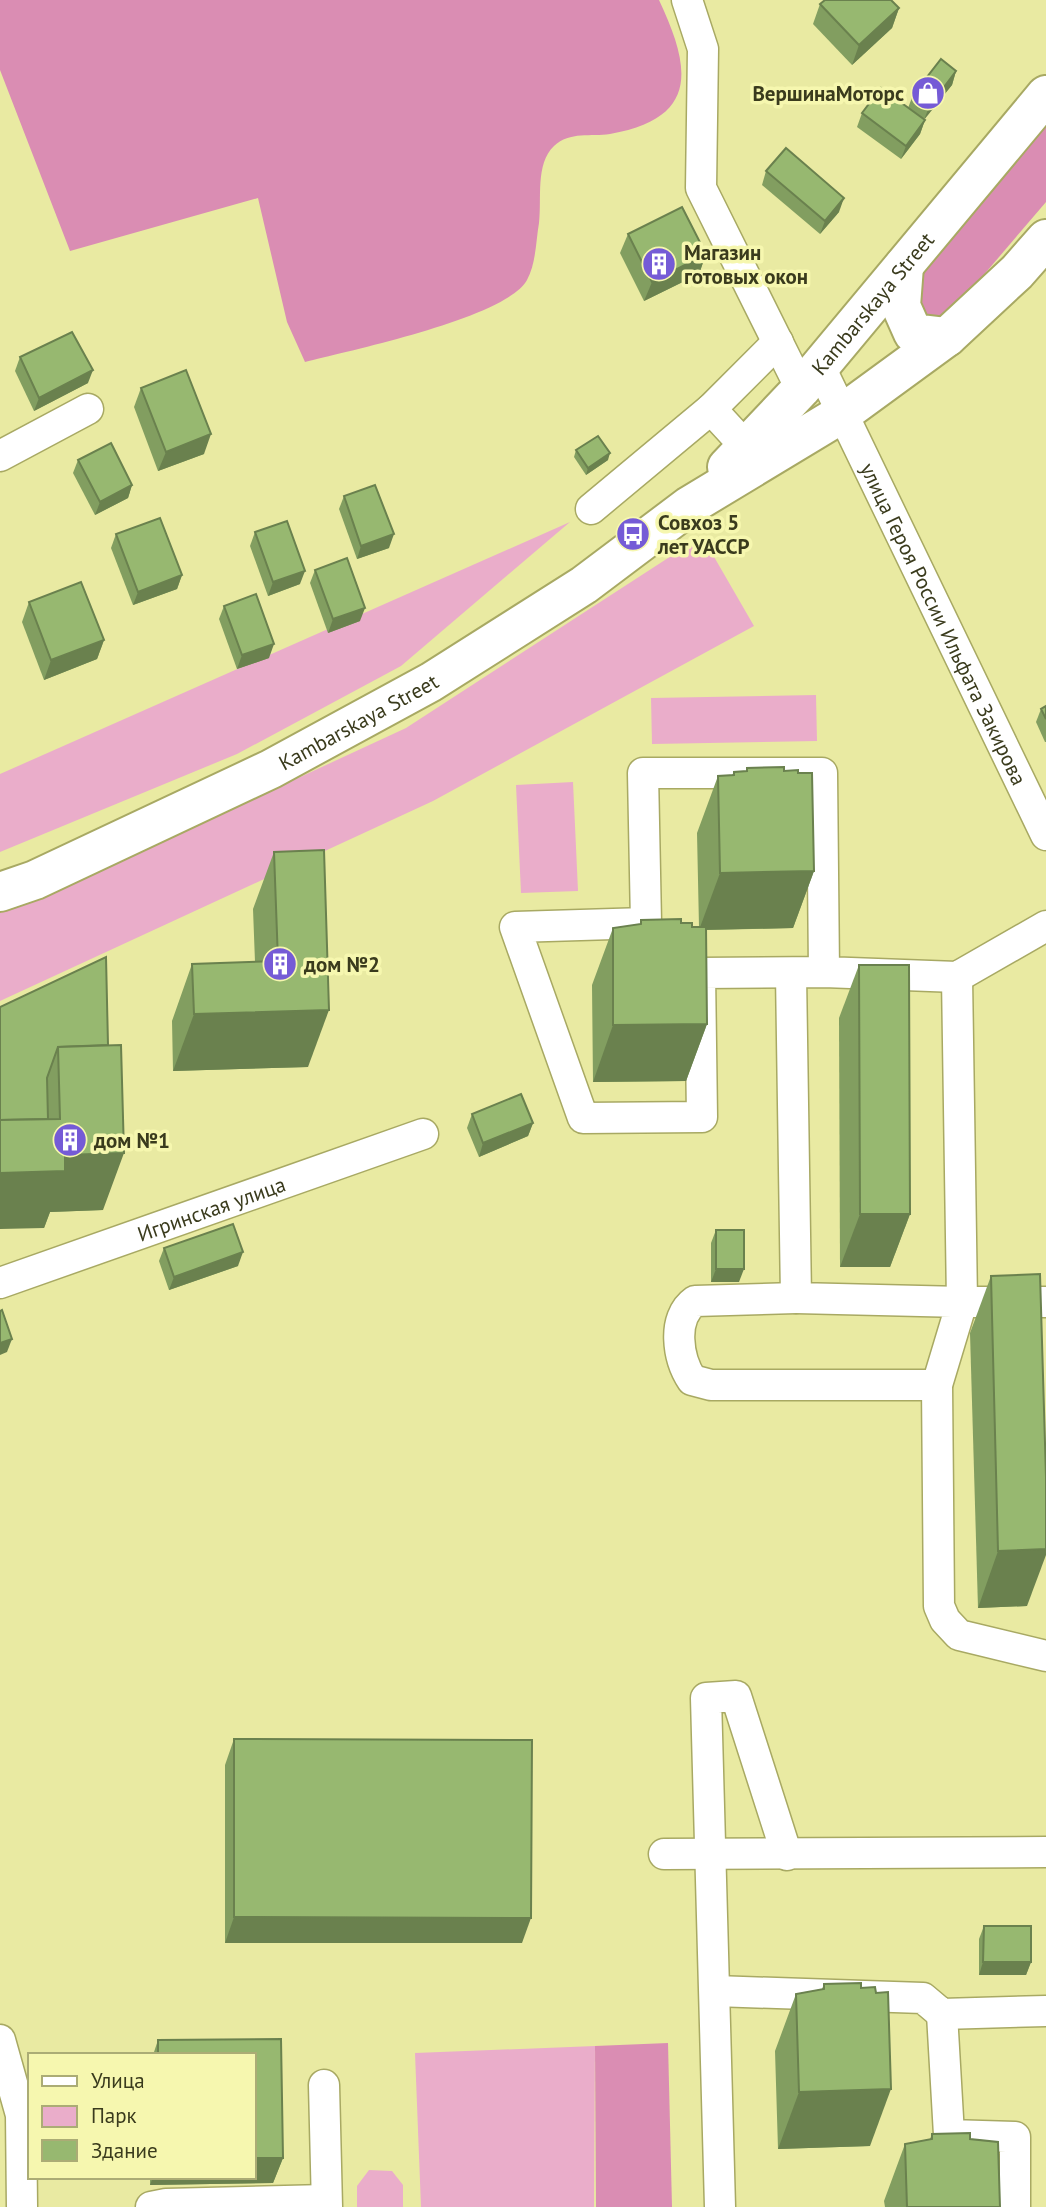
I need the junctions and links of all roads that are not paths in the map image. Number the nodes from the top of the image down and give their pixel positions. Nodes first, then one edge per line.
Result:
1 (687, 0) edge
2 (1046, 95) edge
3 (1046, 239) edge
4 (904, 266) junction
5 (947, 337) junction
6 (778, 342) junction
7 (811, 378) junction
8 (88, 409) dead end
9 (711, 410) junction
10 (843, 413) junction
11 (746, 447) junction
12 (0, 456) edge
13 (689, 506) junction
14 (591, 509) dead end
15 (1046, 835) edge
16 (0, 892) edge
17 (1046, 926) edge
18 (824, 972) junction
19 (791, 974) junction
20 (957, 977) junction
21 (423, 1134) dead end
22 (0, 1283) edge
23 (796, 1298) junction
24 (962, 1302) junction
25 (1046, 1302) edge
26 (937, 1385) junction
27 (1046, 1656) edge
28 (1046, 1852) edge
29 (664, 1854) dead end
30 (787, 1855) junction
31 (708, 1856) junction
32 (715, 1992) junction
33 (1046, 2011) edge
34 (942, 2014) junction
35 (0, 2040) edge
36 (324, 2085) dead end
37 (326, 2204) edge
38 (22, 2207) edge
39 (151, 2207) edge
40 (719, 2207) edge
41 (1016, 2207) edge

1 - 6 street, улица Героя России Ильфата Закирова
2 - 4 main road, Kambarskaya Street
3 - 5 main road, Kambarskaya Street
4 - 5 main road
4 - 7 main road, Kambarskaya Street
5 - 10 main road, Kambarskaya Street
6 - 7 street, улица Героя России Ильфата Закирова
6 - 9 street
7 - 10 street, улица Героя России Ильфата Закирова
7 - 11 main road, Kambarskaya Street
8 - 12 street
9 - 11 street
9 - 14 street
10 - 13 main road, Kambarskaya Street
10 - 15 street, улица Героя России Ильфата Закирова
11 - 13 main road, Kambarskaya Street
13 - 16 main road, Kambarskaya Street
17 - 20 street
18 - 19 street
18 - 19 street
18 - 20 street
19 - 23 street
20 - 24 street
21 - 22 street, Игринская улица
23 - 24 street
23 - 26 street
24 - 25 street
24 - 26 street
26 - 27 street
28 - 30 street
29 - 31 street
30 - 31 street
30 - 31 street
31 - 32 street
32 - 34 street
32 - 40 street
33 - 34 street
34 - 41 street
35 - 38 street
36 - 37 street
37 - 39 street

